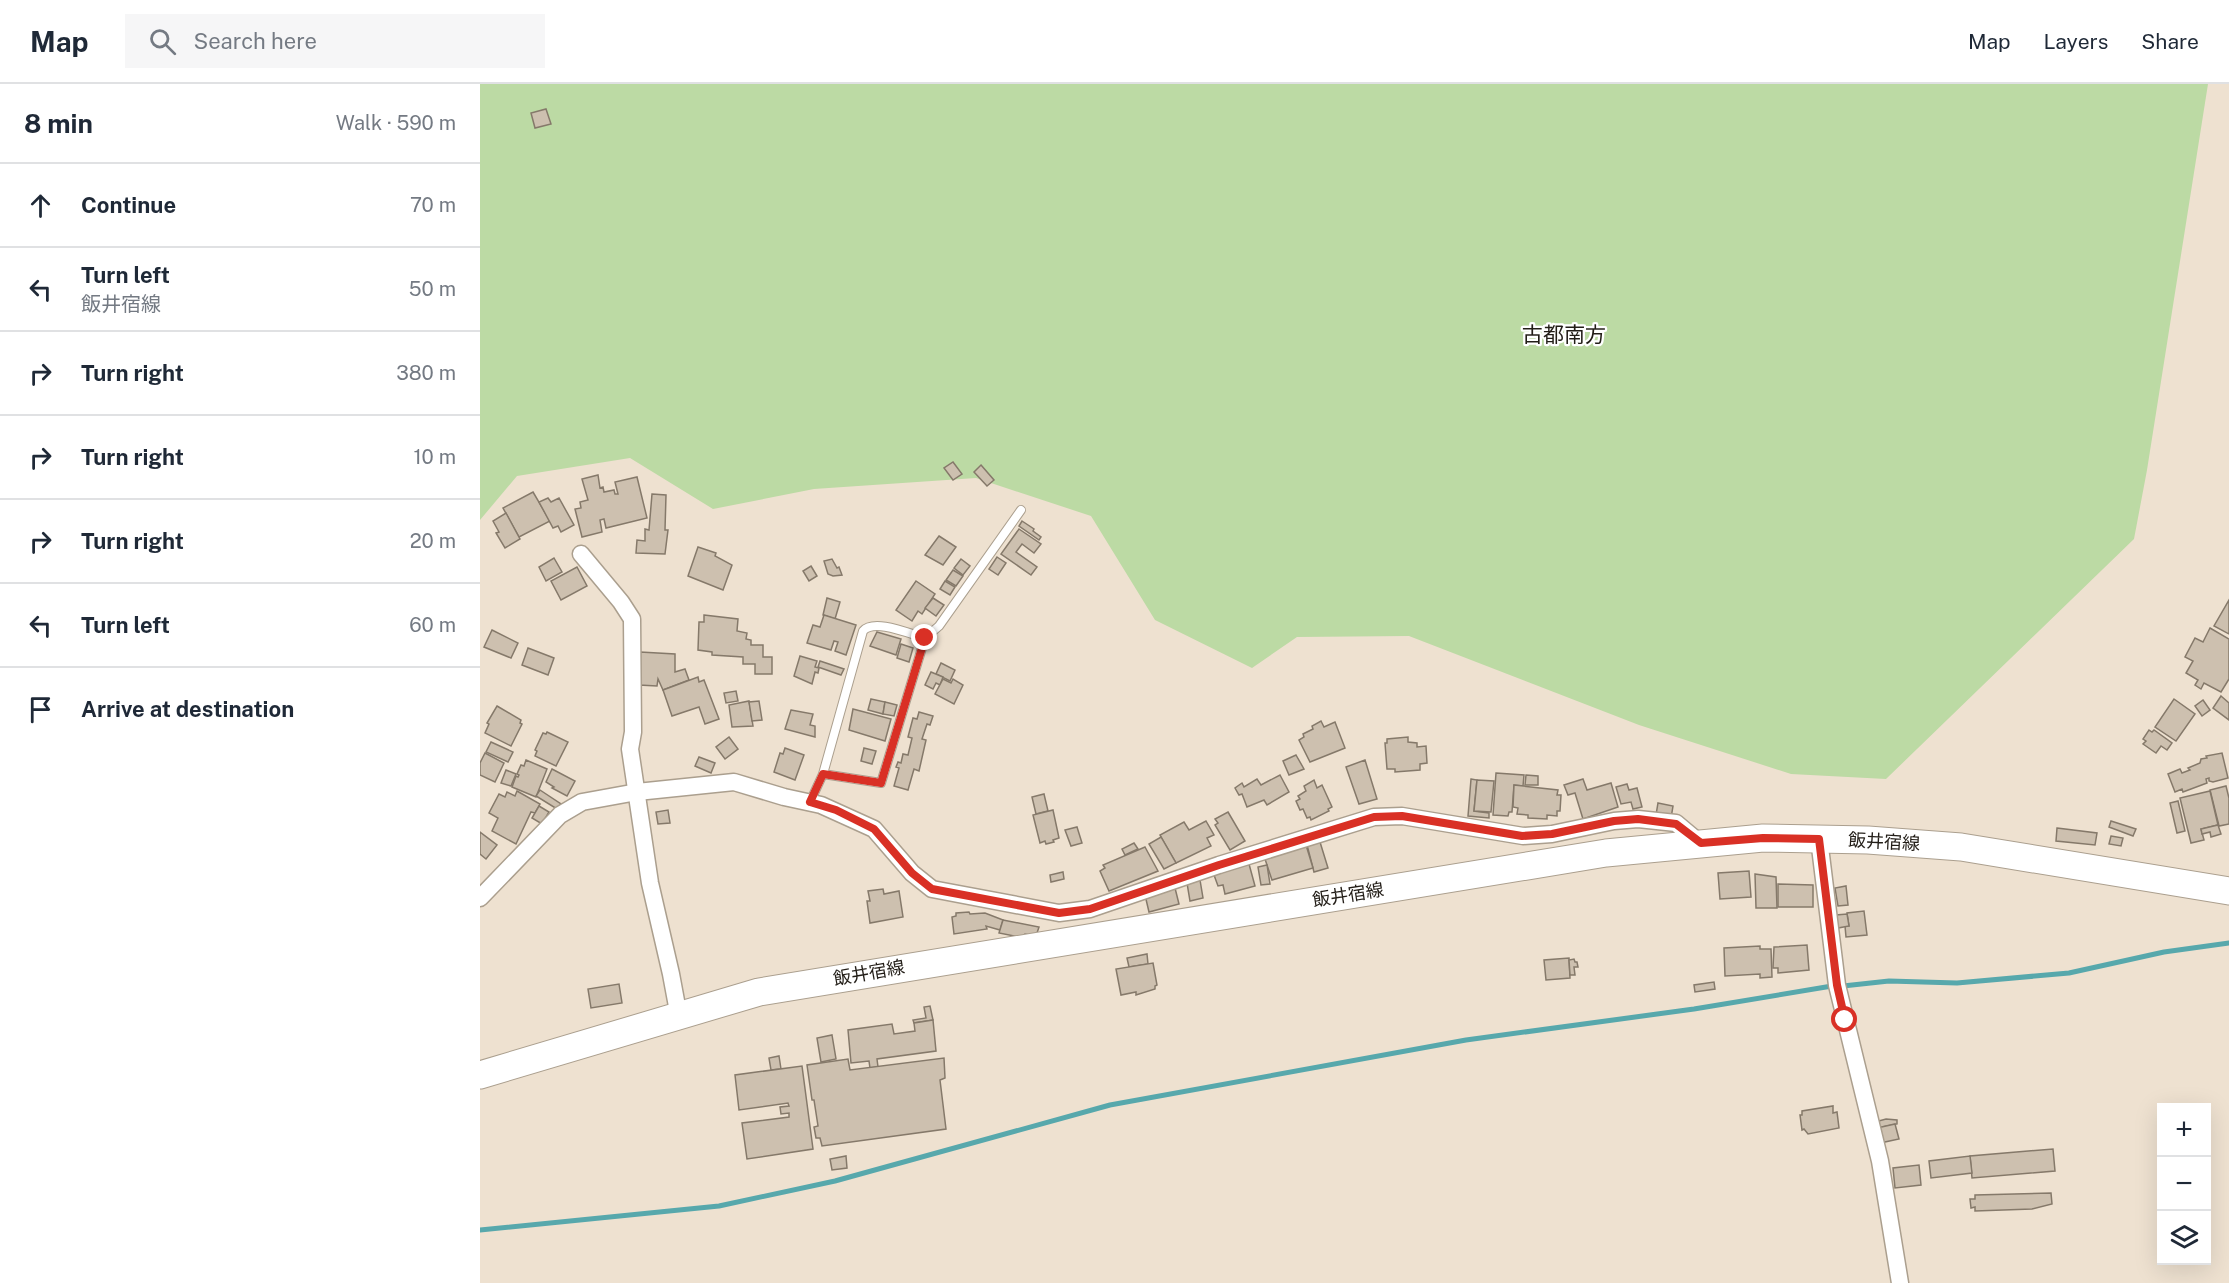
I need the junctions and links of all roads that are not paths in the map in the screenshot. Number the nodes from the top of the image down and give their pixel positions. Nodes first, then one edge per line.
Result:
1 (1021, 510) dead end
2 (581, 554) dead end
3 (925, 638) junction
4 (823, 774) junction
5 (637, 792) junction
6 (810, 802) junction
7 (1819, 839) junction
8 (1701, 843) junction
9 (2229, 891) edge
10 (480, 898) edge
11 (679, 1017) junction
12 (480, 1075) edge
13 (1900, 1283) edge

1 - 3 lane
2 - 5 street
3 - 4 lane
3 - 4 lane
4 - 6 lane
5 - 6 street
5 - 10 street
5 - 11 street
6 - 8 street
7 - 8 main road, 飯井宿線
7 - 9 main road, 飯井宿線
7 - 13 street
8 - 11 main road, 飯井宿線
11 - 12 main road, 飯井宿線

